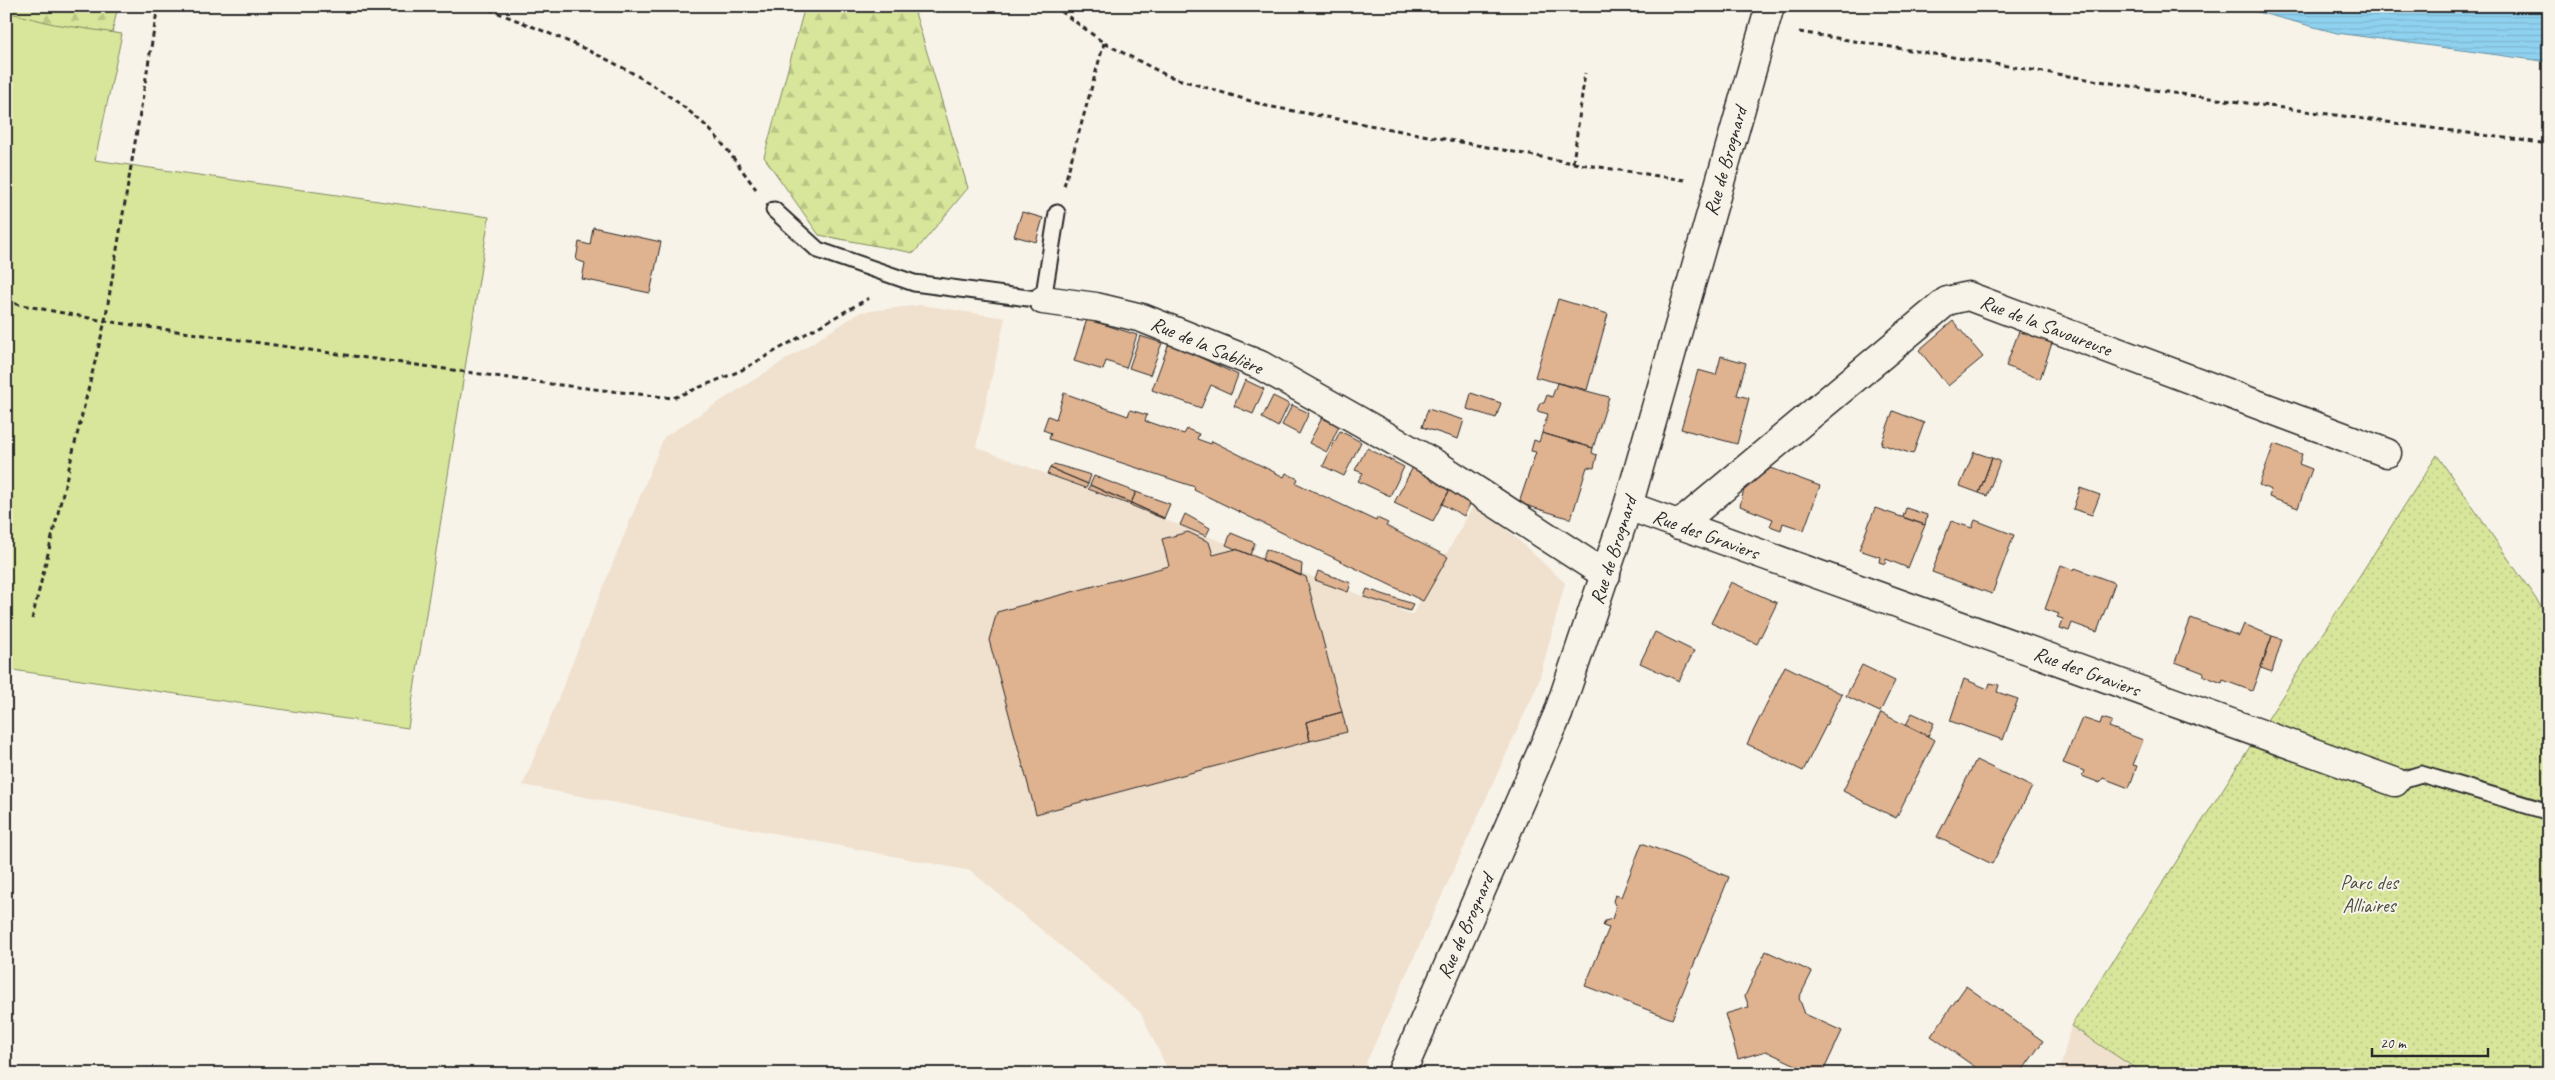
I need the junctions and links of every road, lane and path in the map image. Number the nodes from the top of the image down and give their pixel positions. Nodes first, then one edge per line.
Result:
1 (158, 6) edge
2 (481, 6) edge
3 (1054, 6) edge
4 (1770, 6) edge
5 (1798, 32) dead end
6 (1104, 43) junction
7 (1585, 73) dead end
8 (2549, 144) edge
9 (1573, 164) junction
10 (1684, 180) dead end
11 (774, 210) joint
12 (1057, 213) joint
13 (914, 283) junction
14 (1043, 300) junction
15 (6, 302) edge
16 (105, 321) junction
17 (2387, 453) dead end
18 (1628, 506) junction
19 (1679, 524) junction
20 (1606, 575) junction
21 (32, 619) dead end
22 (2395, 782) joint
23 (2549, 812) edge
24 (1401, 1074) edge

1 - 16 path
2 - 11 path
3 - 6 path
4 - 18 street, Rue de Brognard
5 - 8 path
6 - 9 path
6 - 12 path
7 - 9 path
9 - 10 path
11 - 13 lane, Rue de la Sablière
12 - 14 lane
13 - 14 lane, Rue de la Sablière
13 - 16 path
14 - 20 street, Rue de la Sablière
15 - 16 path
16 - 21 path
17 - 19 street, Rue de la Savoureuse
18 - 19 street, Rue des Graviers
18 - 20 street, Rue de Brognard
19 - 22 street, Rue des Graviers
20 - 24 street, Rue de Brognard
22 - 23 lane, Rue des Graviers

